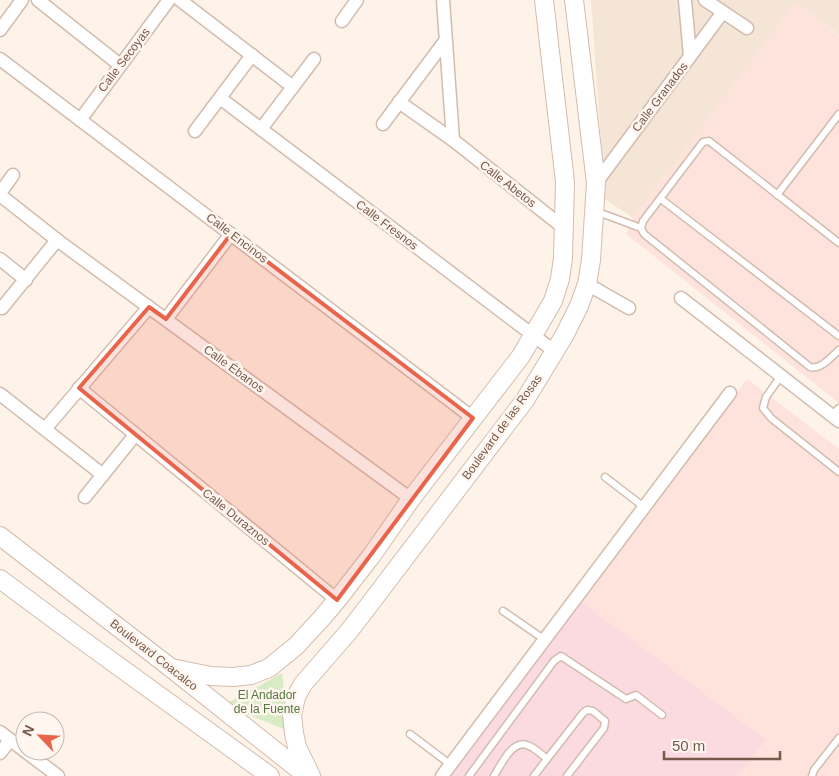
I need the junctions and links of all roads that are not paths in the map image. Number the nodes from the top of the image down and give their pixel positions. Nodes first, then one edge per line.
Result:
1 (22, 0) edge
2 (38, 0) edge
3 (169, 0) edge
4 (180, 0) edge
5 (358, 0) edge
6 (443, 0) edge
7 (544, 0) edge
8 (574, 0) edge
9 (685, 0) edge
10 (705, 0) edge
11 (723, 12) junction
12 (342, 21) dead end
13 (747, 28) dead end
14 (0, 30) edge
15 (446, 41) junction
16 (252, 54) junction
17 (690, 56) junction
18 (0, 59) edge
19 (314, 59) dead end
20 (120, 65) junction
21 (293, 87) junction
22 (220, 98) junction
23 (399, 102) junction
24 (839, 114) edge
25 (80, 120) junction
26 (383, 124) dead end
27 (262, 129) junction
28 (195, 131) dead end
29 (452, 140) junction
30 (13, 175) dead end
31 (596, 183) junction
32 (0, 194) edge
33 (777, 195) junction
34 (661, 198) junction
35 (594, 211) junction
36 (564, 228) junction
37 (641, 228) junction
38 (231, 234) junction
39 (57, 240) junction
40 (839, 243) edge
41 (0, 259) edge
42 (26, 280) junction
43 (587, 284) junction
44 (681, 298) dead end
45 (149, 307) junction
46 (2, 308) dead end
47 (629, 308) dead end
48 (166, 319) junction
49 (533, 336) junction
50 (839, 336) edge
51 (839, 350) edge
52 (554, 351) junction
53 (781, 376) junction
54 (79, 388) junction
55 (730, 393) dead end
56 (0, 394) edge
57 (837, 415) edge
58 (473, 418) junction
59 (45, 429) junction
60 (135, 435) junction
61 (839, 472) edge
62 (103, 475) junction
63 (605, 477) dead end
64 (85, 496) dead end
65 (411, 499) junction
66 (644, 507) junction
67 (0, 536) edge
68 (0, 579) edge
69 (337, 600) junction
70 (503, 611) dead end
71 (545, 640) junction
72 (171, 668) junction
73 (662, 715) dead end
74 (410, 734) dead end
75 (5, 736) edge
76 (839, 738) edge
77 (0, 753) edge
78 (547, 759) junction
79 (38, 761) edge
80 (451, 765) junction
81 (58, 776) edge
82 (270, 776) edge
83 (309, 776) edge
84 (442, 776) edge
85 (468, 776) edge
86 (494, 776) edge
87 (534, 776) edge
88 (567, 776) edge
89 (812, 776) edge

1 - 14 street
2 - 20 street
3 - 20 street, Calle Secoyas
4 - 16 street
5 - 12 street
6 - 15 street
7 - 36 street
8 - 31 street, Boulevard de las Rosas
9 - 17 street, Calle Granados
10 - 11 street
11 - 13 street
11 - 17 street
15 - 23 street
15 - 29 street
16 - 21 street
16 - 22 street
17 - 31 street, Calle Granados
18 - 25 street, Calle Encinos
19 - 21 street
20 - 25 street, Calle Secoyas
21 - 27 street
22 - 27 street, Calle Fresnos
22 - 28 street
23 - 26 street
23 - 29 street, Calle Abetos
24 - 33 lane
25 - 38 street, Calle Encinos
27 - 49 street, Calle Fresnos
29 - 36 street, Calle Abetos
30 - 32 street, Calle Ébanos
31 - 35 street, Boulevard de las Rosas
32 - 39 street, Calle Ébanos
33 - 34 lane
33 - 40 lane
34 - 37 lane
34 - 50 lane
35 - 37 lane
35 - 43 street, Boulevard de las Rosas
36 - 49 street
37 - 51 lane
38 - 48 street
38 - 58 street, Calle Encinos
39 - 42 street
39 - 45 street, Calle Ébanos
41 - 42 street
42 - 46 street
43 - 47 street
43 - 52 street, Boulevard de las Rosas
44 - 53 street
45 - 48 street, Calle Ébanos
45 - 54 street
48 - 65 street, Calle Ébanos
49 - 52 street, Calle Fresnos
49 - 58 street
52 - 83 street, Boulevard de las Rosas
53 - 57 street
53 - 61 lane
54 - 59 street
54 - 60 street, Calle Duraznos
55 - 66 street
56 - 59 street
58 - 65 street
59 - 62 street
60 - 62 street
60 - 69 street, Calle Duraznos
62 - 64 street
63 - 66 lane
65 - 69 street
66 - 71 street
67 - 72 street, Boulevard Coacalco
68 - 82 street
69 - 72 street
70 - 71 lane
71 - 80 street
72 - 83 street, Boulevard Coacalco
73 - 85 lane
74 - 80 lane
75 - 77 street
76 - 89 lane
78 - 86 lane
78 - 87 lane
78 - 88 lane
79 - 81 street
80 - 84 street

